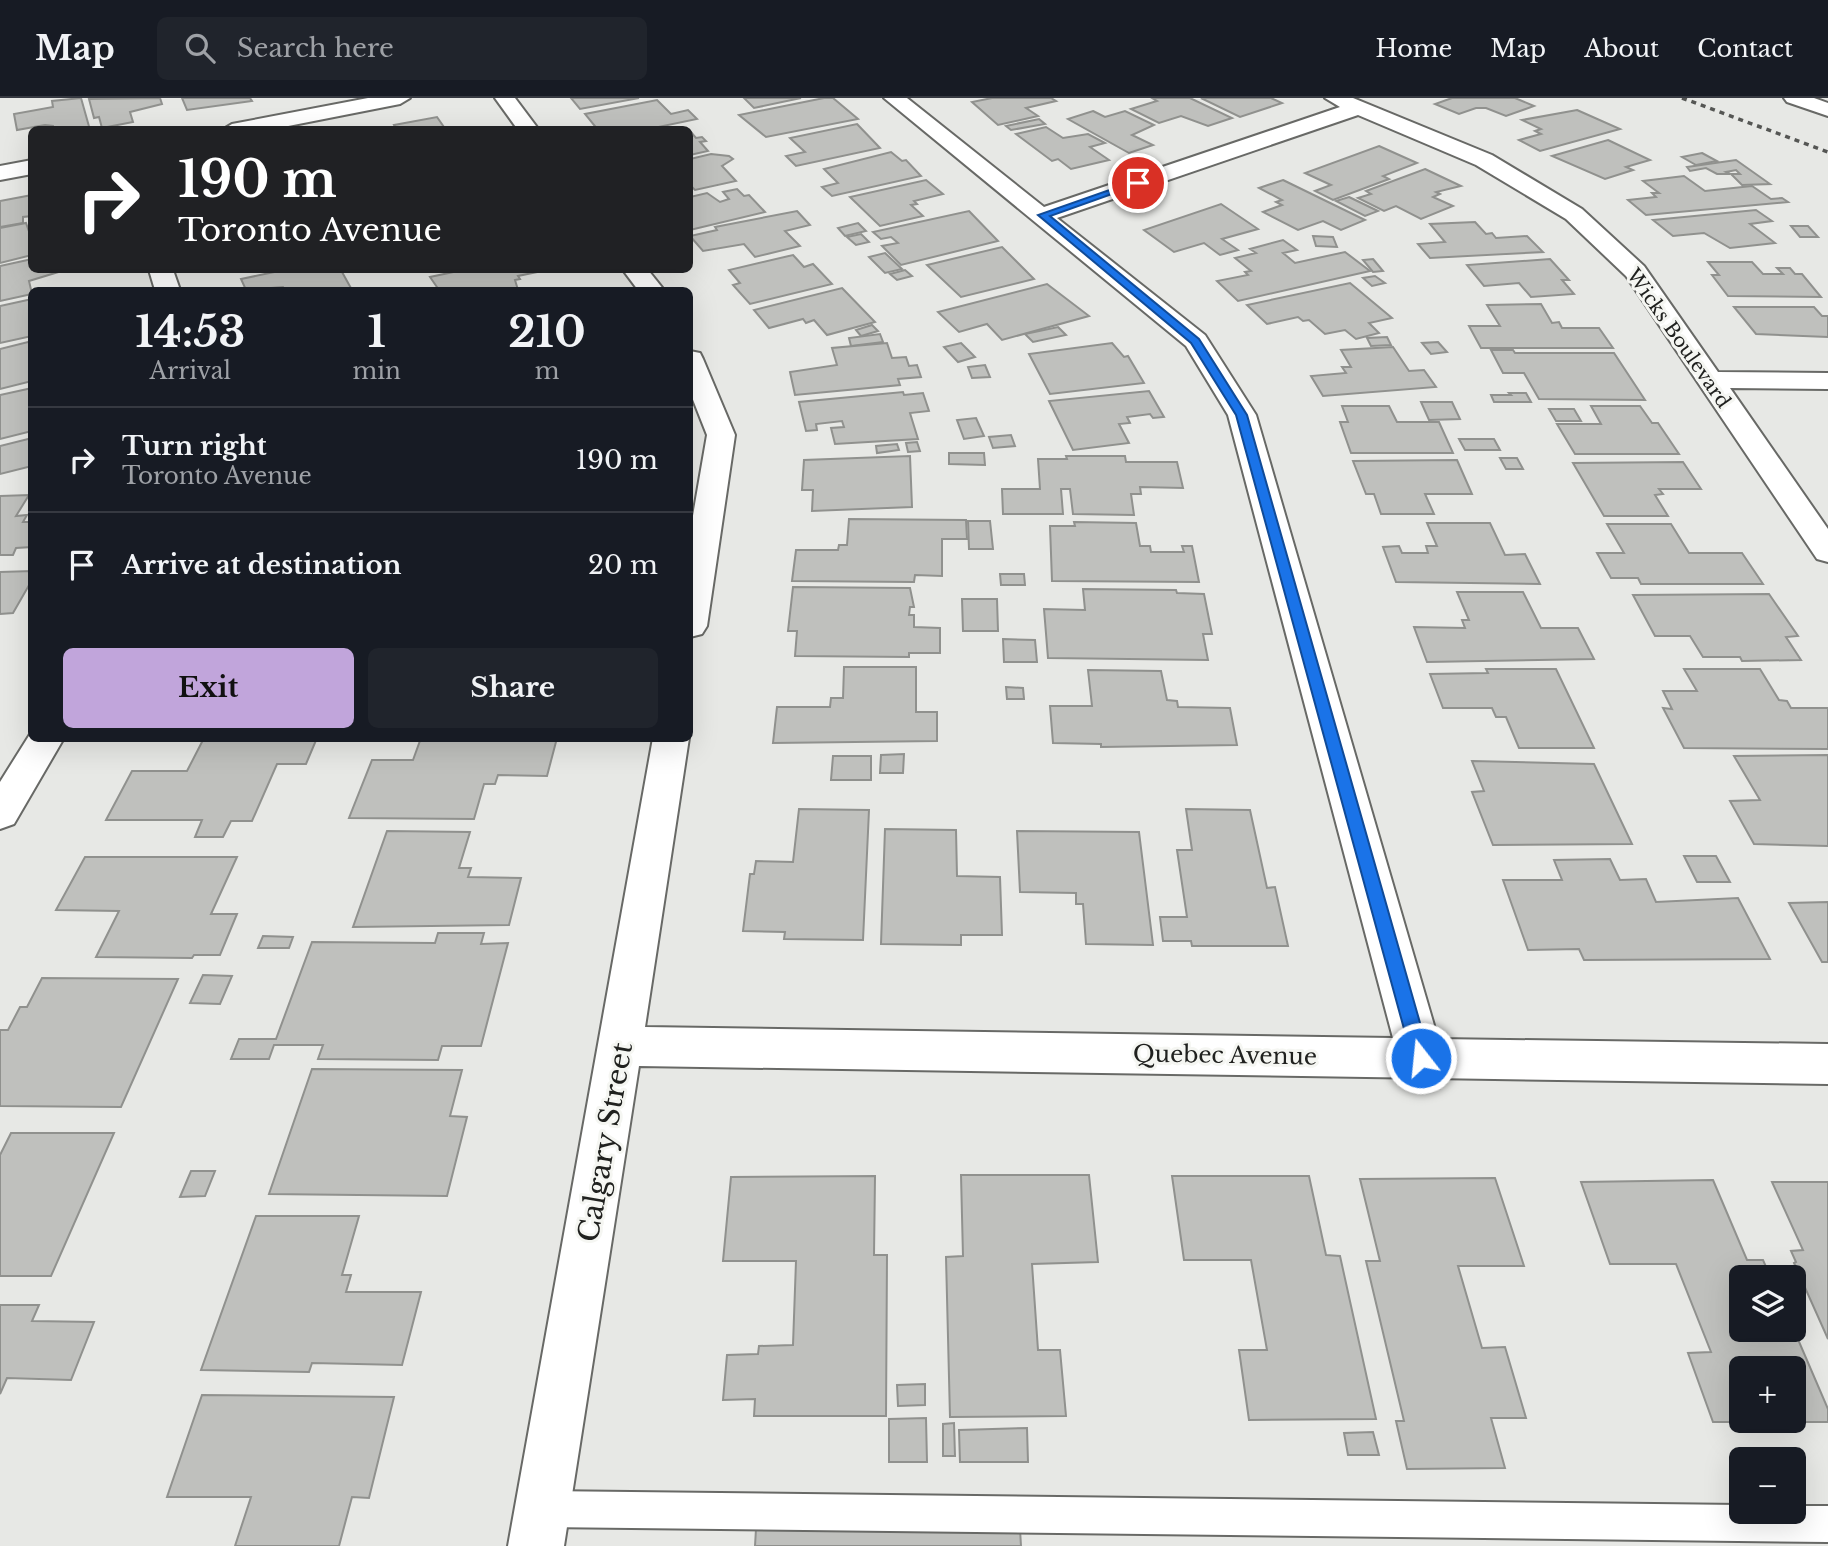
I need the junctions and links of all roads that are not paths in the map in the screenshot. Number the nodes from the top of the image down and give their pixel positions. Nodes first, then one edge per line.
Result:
1 (400, 98) edge
2 (505, 98) edge
3 (894, 98) edge
4 (1794, 98) edge
5 (1347, 103) edge
6 (1828, 110) edge
7 (253, 126) edge
8 (526, 126) edge
9 (28, 168) edge
10 (0, 173) edge
11 (1043, 215) junction
12 (637, 273) edge
13 (649, 287) edge
14 (693, 366) edge
15 (1709, 380) junction
16 (1828, 381) edge
17 (1828, 552) edge
18 (693, 608) edge
19 (44, 742) edge
20 (670, 742) edge
21 (0, 814) edge
22 (621, 1046) junction
23 (1421, 1058) junction
24 (1828, 1064) edge
25 (1828, 1524) edge
26 (539, 1527) edge

1 - 7 street
2 - 8 street
3 - 11 street
4 - 6 street
5 - 11 street
5 - 15 street, Wicks Boulevard
9 - 10 street
11 - 23 street
12 - 13 street
14 - 18 street
15 - 16 street
15 - 17 street, Wicks Boulevard
19 - 21 street
20 - 22 street, Calgary Street
22 - 23 street, Quebec Avenue
22 - 26 street, Calgary Street
23 - 24 street, Quebec Avenue
25 - 26 lane

